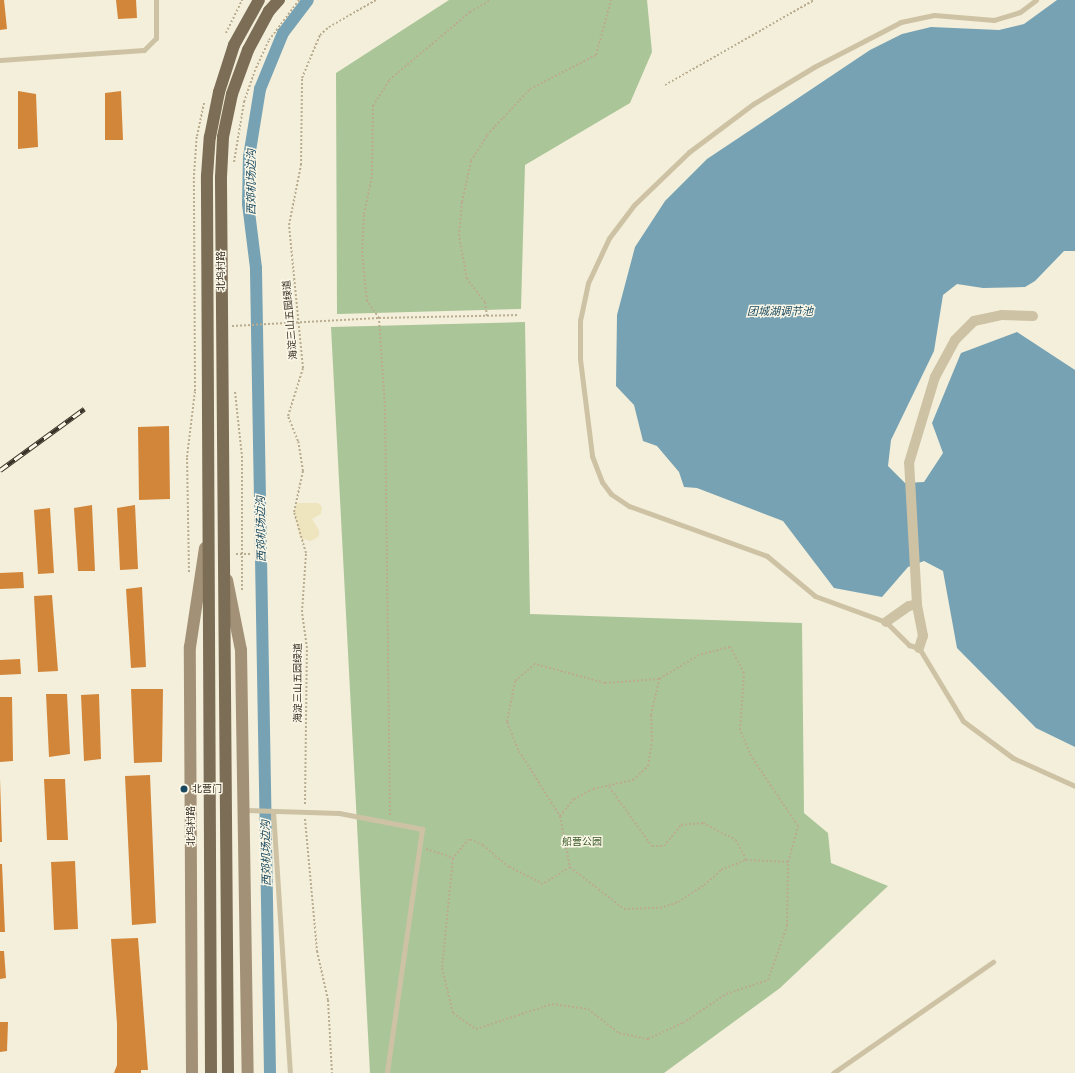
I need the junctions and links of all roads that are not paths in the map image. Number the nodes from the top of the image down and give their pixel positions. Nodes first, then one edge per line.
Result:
1 (156, 0) edge
2 (259, 0) edge
3 (279, 0) edge
4 (1036, 0) edge
5 (0, 60) edge
6 (1033, 316) dead end
7 (208, 531) junction
8 (222, 555) junction
9 (917, 604) junction
10 (886, 622) junction
11 (919, 648) junction
12 (1075, 786) edge
13 (244, 810) junction
14 (272, 811) junction
15 (993, 962) dead end
16 (192, 1073) edge
17 (211, 1073) edge
18 (228, 1073) edge
19 (248, 1073) edge
20 (290, 1073) edge
21 (387, 1073) edge
22 (833, 1073) edge

1 - 5 lane
2 - 7 main road, 北坞村路
3 - 8 main road, 北坞村路
4 - 10 lane
6 - 9 street
7 - 16 street, 北坞村路
7 - 17 main road, 北坞村路
8 - 13 street, 北坞村路
8 - 18 main road, 北坞村路
9 - 10 street
9 - 11 street
10 - 11 lane
11 - 12 lane
13 - 14 lane
13 - 19 street, 北坞村路
14 - 20 lane
14 - 21 lane
15 - 22 lane

